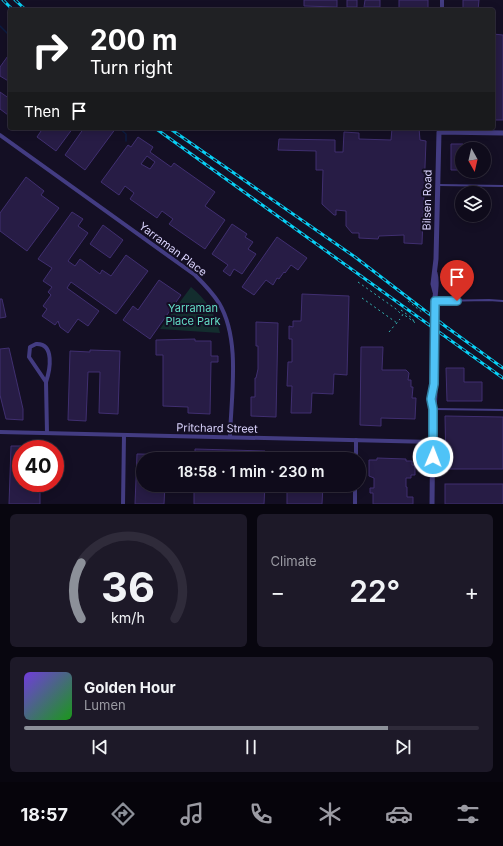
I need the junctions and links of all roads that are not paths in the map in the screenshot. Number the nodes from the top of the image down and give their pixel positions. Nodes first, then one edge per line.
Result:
1 (439, 130) edge
2 (503, 133) edge
3 (0, 135) edge
4 (438, 185) junction
5 (503, 186) edge
6 (435, 301) junction
7 (503, 301) edge
8 (46, 382) junction
9 (433, 409) junction
10 (503, 410) edge
11 (0, 432) edge
12 (47, 433) junction
13 (124, 435) junction
14 (230, 437) junction
15 (356, 440) junction
16 (433, 442) junction
17 (356, 452) edge
18 (355, 492) edge
19 (123, 504) edge
20 (355, 504) edge
21 (432, 504) edge

1 - 2 street
1 - 4 street, Bilsen Road
3 - 14 street, Yarraman Place
4 - 5 lane
4 - 6 street, Bilsen Road
6 - 7 lane
6 - 9 street, Bilsen Road
8 - 8 street
8 - 12 street
9 - 10 lane
9 - 16 street, Bilsen Road
11 - 12 street, Pritchard Street
12 - 13 street, Pritchard Street
13 - 14 street, Pritchard Street
13 - 19 street
14 - 15 street, Pritchard Street
15 - 16 street, Pritchard Street
15 - 17 street
16 - 21 street, Bilsen Road
18 - 20 street

